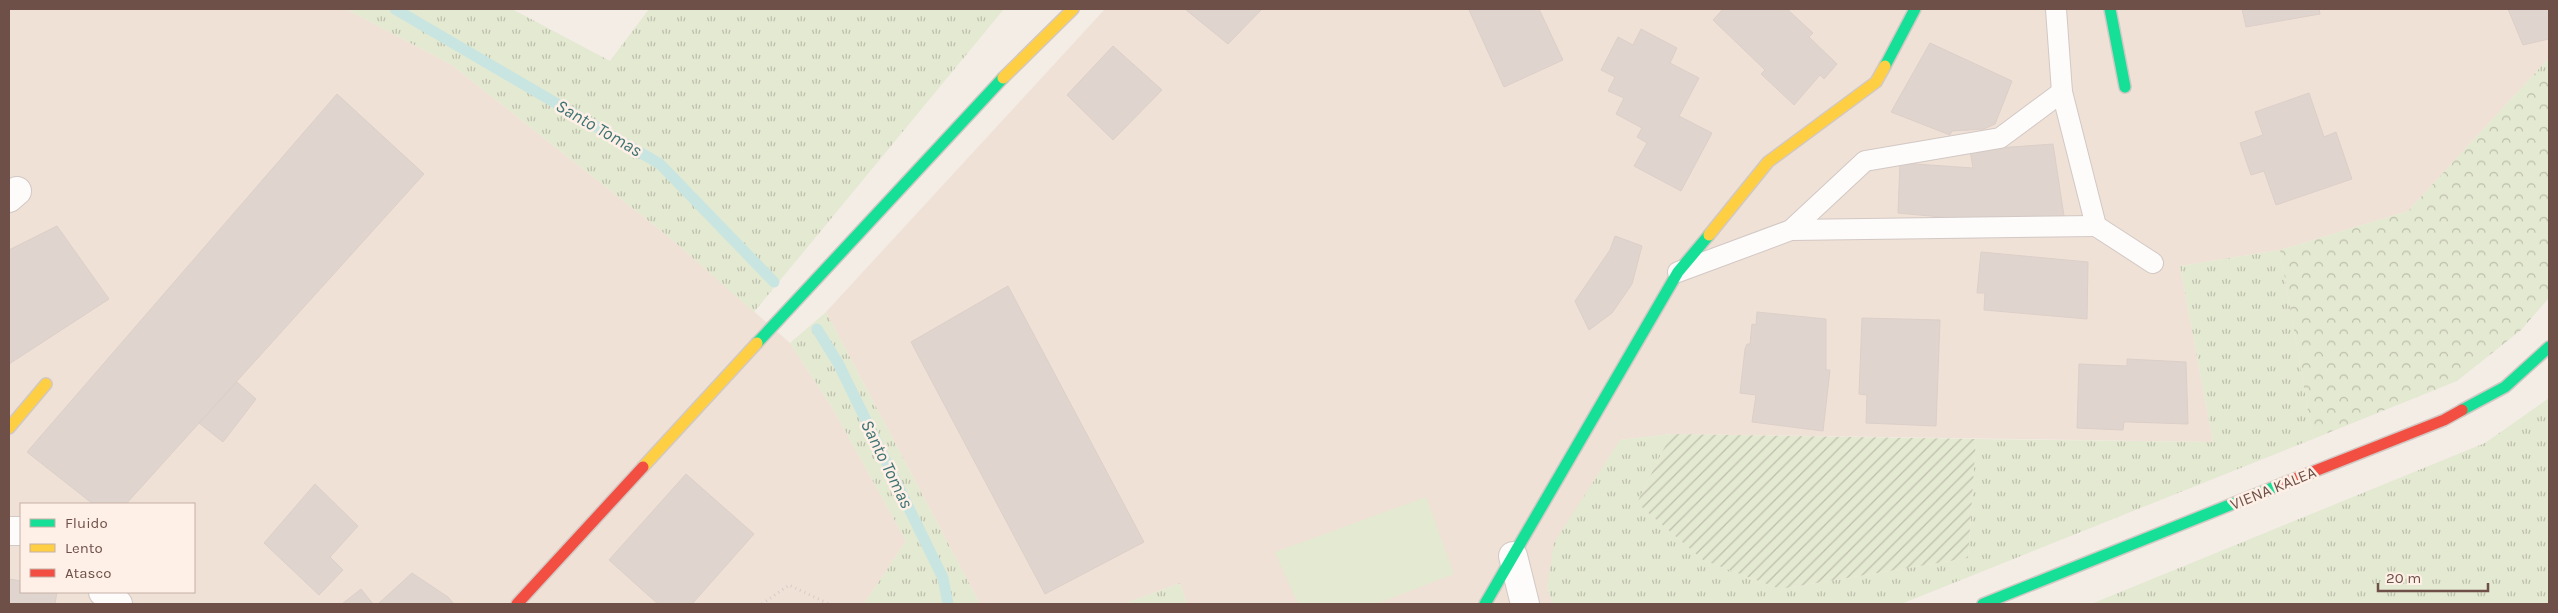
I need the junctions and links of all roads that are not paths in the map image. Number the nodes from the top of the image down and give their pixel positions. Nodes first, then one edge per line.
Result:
1 (1055, 9) edge
2 (1073, 9) edge
3 (1915, 9) edge
4 (2056, 9) edge
5 (2110, 9) edge
6 (994, 87) junction
7 (2125, 87) dead end
8 (2062, 92) junction
9 (2096, 226) junction
10 (1792, 230) junction
11 (2153, 263) dead end
12 (1678, 272) junction
13 (2549, 348) edge
14 (46, 384) dead end
15 (9, 428) edge
16 (1513, 556) junction
17 (104, 593) edge
18 (118, 604) edge
19 (517, 604) edge
20 (1485, 604) edge
21 (1525, 604) edge
22 (1983, 604) edge

1 - 6 street
2 - 6 street
3 - 12 street
4 - 8 lane
5 - 7 street
6 - 19 street
8 - 9 lane
8 - 10 lane
9 - 10 lane
9 - 11 lane
10 - 12 lane
12 - 16 street
13 - 22 street, VIENA KALEA
14 - 15 street
16 - 20 street
16 - 21 street
17 - 18 street

